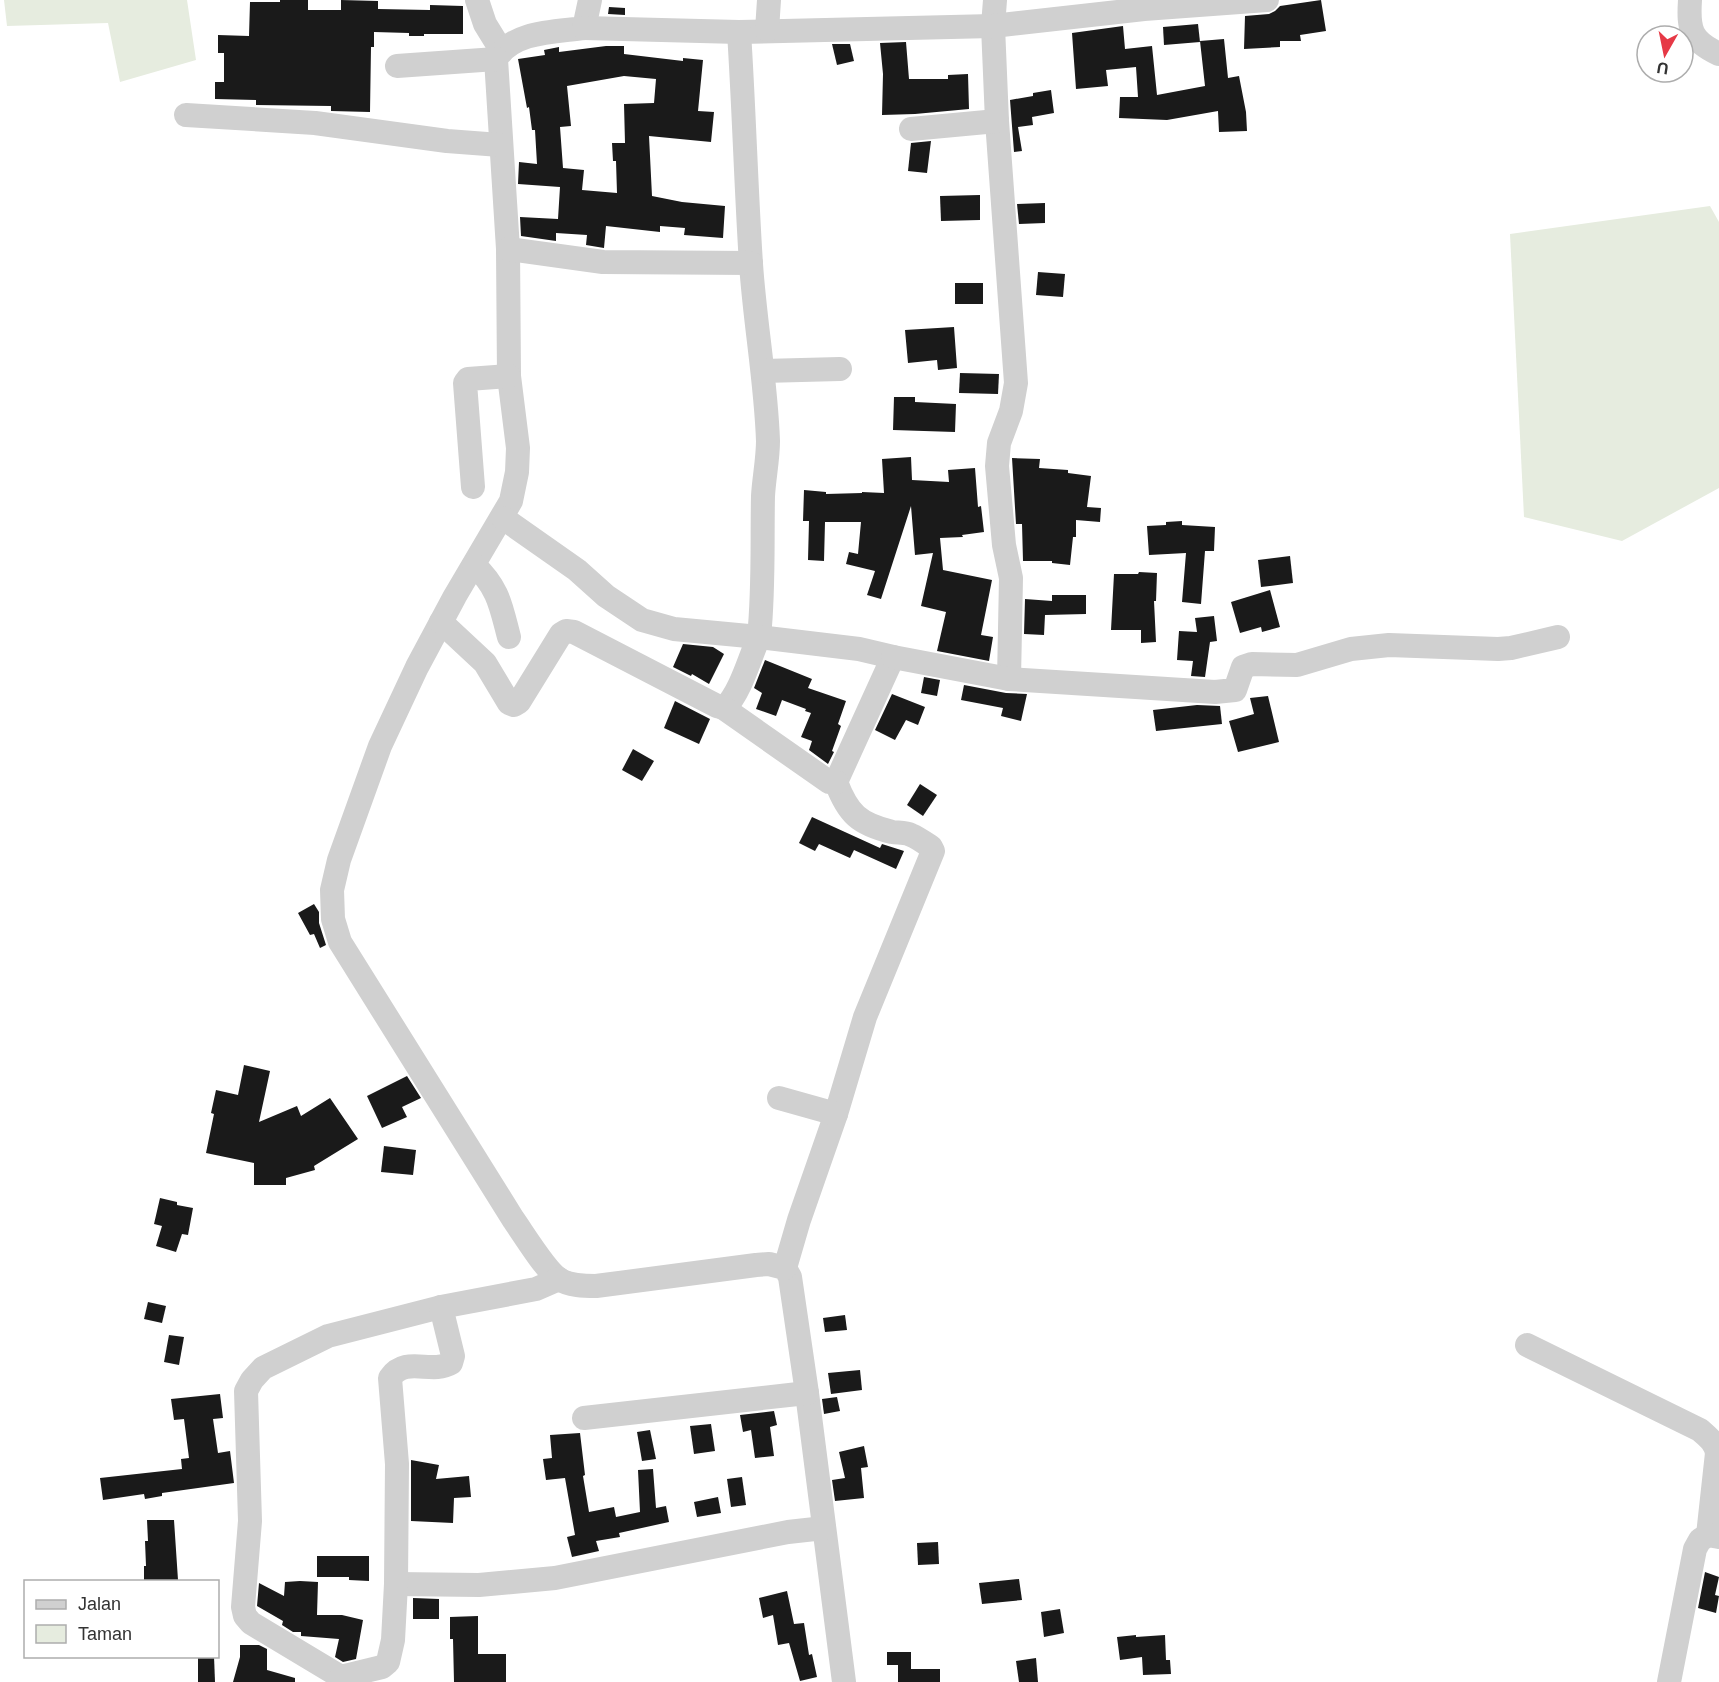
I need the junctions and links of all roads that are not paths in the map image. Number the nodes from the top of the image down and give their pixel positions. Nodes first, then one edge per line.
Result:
1 (477, 0) edge
2 (590, 0) edge
3 (769, 0) edge
4 (995, 0) edge
5 (1267, 0) edge
6 (1690, 0) edge
7 (993, 26) junction
8 (584, 28) junction
9 (767, 30) junction
10 (739, 32) junction
11 (499, 54) junction
12 (1719, 54) edge
13 (397, 66) dead end
14 (186, 115) dead end
15 (997, 121) junction
16 (910, 129) dead end
17 (500, 145) junction
18 (508, 249) junction
19 (751, 263) junction
20 (840, 369) dead end
21 (763, 371) junction
22 (509, 376) junction
23 (472, 487) dead end
24 (502, 518) junction
25 (474, 565) junction
26 (441, 622) junction
27 (509, 637) dead end
28 (759, 637) junction
29 (1558, 637) dead end
30 (893, 657) junction
31 (1009, 679) junction
32 (722, 708) junction
33 (836, 782) junction
34 (779, 1098) dead end
35 (836, 1114) junction
36 (786, 1268) junction
37 (559, 1279) junction
38 (441, 1307) junction
39 (1527, 1345) dead end
40 (807, 1393) junction
41 (584, 1418) dead end
42 (824, 1528) junction
43 (1713, 1536) edge
44 (396, 1584) junction
45 (340, 1679) edge
46 (844, 1682) edge
47 (1669, 1682) edge

1 - 11 street
2 - 8 street
3 - 9 street
4 - 7 street
5 - 7 street
6 - 12 street
7 - 9 street
7 - 15 street
8 - 10 street
8 - 11 street
9 - 10 street
10 - 19 street
11 - 13 street
11 - 17 street
14 - 17 street
15 - 16 street
15 - 31 street
17 - 18 street
18 - 19 street
18 - 22 street
19 - 21 street
20 - 21 street
21 - 28 street
22 - 23 street
22 - 24 street
24 - 25 street
24 - 28 street
25 - 26 street
25 - 27 street
26 - 32 street
26 - 37 street
28 - 30 street
28 - 32 street
29 - 31 street
30 - 31 street
30 - 33 street
32 - 33 street
33 - 35 street
34 - 35 street
35 - 36 street
36 - 37 street
36 - 40 street
37 - 38 street
38 - 44 street
38 - 45 street
39 - 43 street
40 - 41 street
40 - 42 street
42 - 44 street
42 - 46 street
43 - 47 street
44 - 45 street

